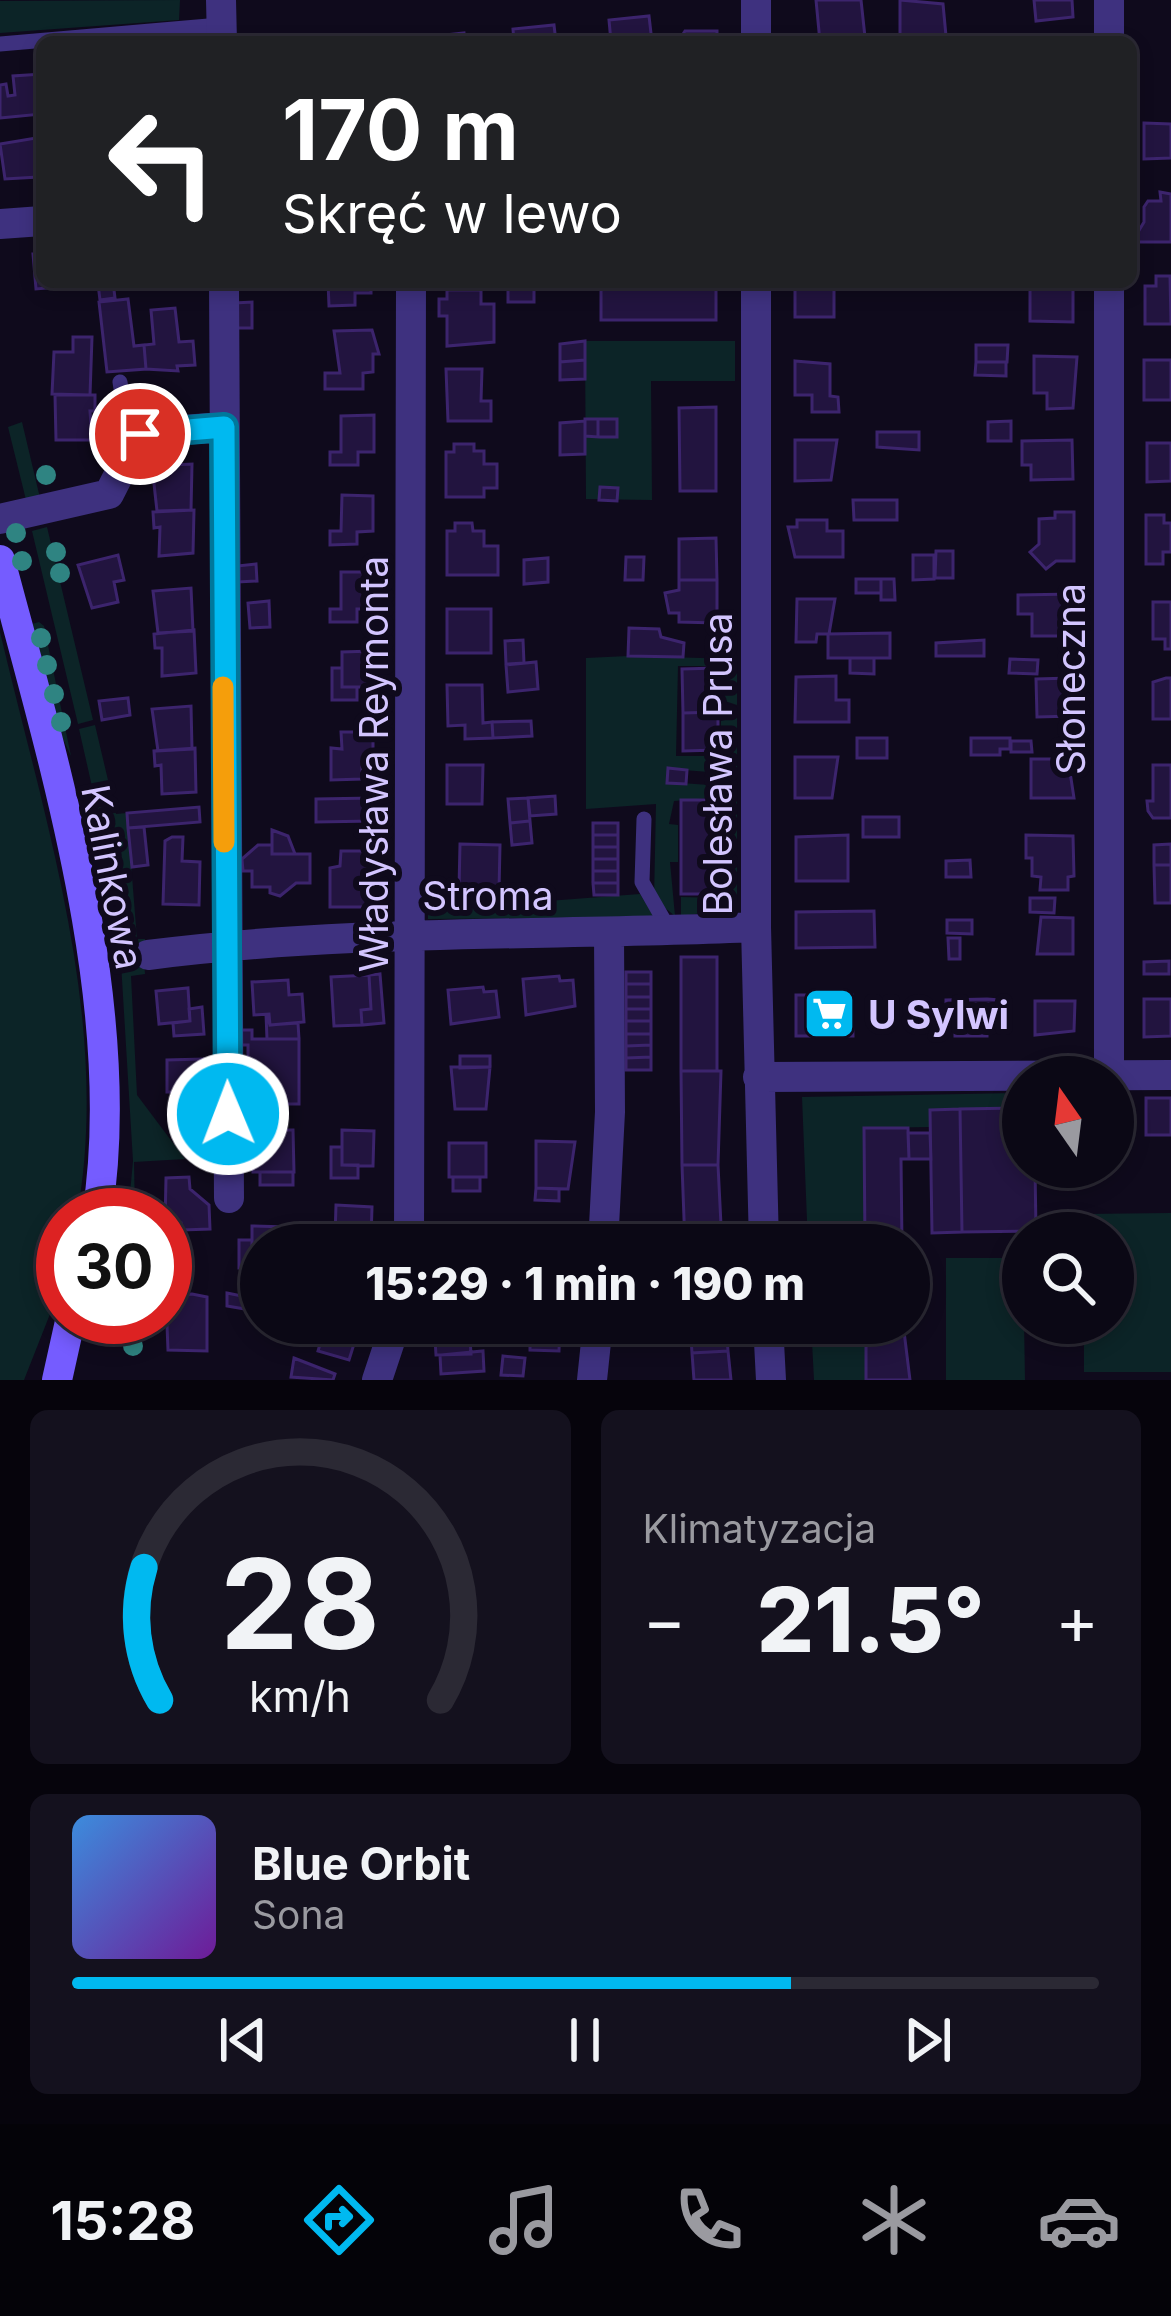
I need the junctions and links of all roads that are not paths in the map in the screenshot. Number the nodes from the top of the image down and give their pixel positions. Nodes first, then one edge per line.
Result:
1 (756, 0) edge
2 (1109, 0) edge
3 (221, 22) edge
4 (80, 36) edge
5 (756, 36) edge
6 (1109, 36) edge
7 (36, 40) edge
8 (0, 44) edge
9 (36, 221) edge
10 (0, 224) edge
11 (224, 288) edge
12 (410, 288) edge
13 (757, 288) edge
14 (1109, 288) edge
15 (120, 382) dead end
16 (224, 427) junction
17 (136, 436) junction
18 (0, 519) edge
19 (0, 560) edge
20 (644, 819) dead end
21 (756, 927) junction
22 (670, 931) junction
23 (609, 933) junction
24 (411, 934) junction
25 (224, 947) junction
26 (148, 955) dead end
27 (1109, 1056) edge
28 (1002, 1076) edge
29 (1134, 1076) edge
30 (1171, 1076) edge
31 (758, 1077) junction
32 (99, 1188) edge
33 (229, 1198) dead end
34 (409, 1224) edge
35 (603, 1224) edge
36 (763, 1224) edge
37 (60, 1344) edge
38 (64, 1344) edge
39 (389, 1344) edge
40 (596, 1344) edge
41 (769, 1344) edge
42 (43, 1380) edge
43 (57, 1380) edge
44 (377, 1380) edge
45 (592, 1380) edge
46 (771, 1380) edge

1 - 5 street
2 - 6 street
3 - 4 lane
7 - 8 lane
9 - 10 street
11 - 16 street
12 - 24 street, Władysława Reymonta
13 - 21 street, Bolesława Prusa
14 - 27 street, Słoneczna
15 - 17 lane
16 - 17 street
16 - 25 street
17 - 18 street
19 - 32 street, Kalinkowa
20 - 22 lane
21 - 22 street, Stroma
21 - 31 street, Bolesława Prusa
22 - 23 street, Stroma
23 - 24 street, Stroma
23 - 35 street
24 - 25 street, Stroma
24 - 34 street, Władysława Reymonta
25 - 26 street, Stroma
25 - 33 street
28 - 31 street
29 - 30 street
31 - 36 street, Bolesława Prusa
37 - 42 street
38 - 43 street
39 - 44 street
40 - 45 street
41 - 46 street

